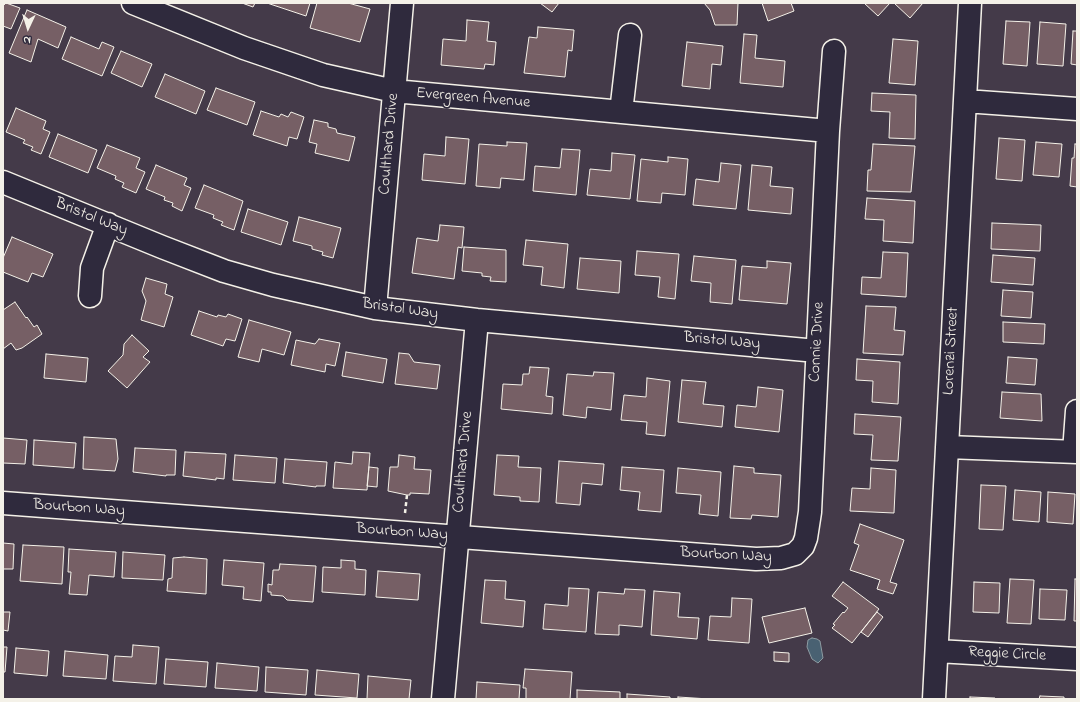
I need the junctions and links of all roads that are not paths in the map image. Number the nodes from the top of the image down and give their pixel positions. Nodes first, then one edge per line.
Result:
1 (133, 3) edge
2 (402, 3) edge
3 (970, 3) edge
4 (630, 35) dead end
5 (834, 51) dead end
6 (394, 91) junction
7 (965, 101) junction
8 (1077, 109) edge
9 (621, 112) junction
10 (828, 131) junction
11 (3, 182) edge
12 (108, 224) junction
13 (90, 296) dead end
14 (376, 308) junction
15 (477, 320) junction
16 (817, 351) junction
17 (1077, 411) edge
18 (947, 447) junction
19 (1076, 452) edge
20 (3, 503) edge
21 (457, 537) junction
22 (800, 550) joint
23 (937, 651) junction
24 (1077, 659) edge
25 (443, 699) edge
26 (934, 699) edge

1 - 6 street, Evergreen Avenue
2 - 6 street, Coulthard Drive
3 - 7 street, Lorenzi Street
4 - 9 street
5 - 10 street, Connie Drive
6 - 9 street, Evergreen Avenue
6 - 14 street, Coulthard Drive
7 - 8 street
7 - 18 street, Lorenzi Street
9 - 10 street, Evergreen Avenue
10 - 16 street, Connie Drive
11 - 12 street, Bristol Way
12 - 13 street
12 - 14 street, Bristol Way
14 - 15 street, Bristol Way
15 - 16 street, Bristol Way
15 - 21 street, Coulthard Drive
16 - 22 street, Connie Drive
17 - 19 street
18 - 19 street
18 - 23 street, Lorenzi Street
20 - 21 street, Bourbon Way
21 - 22 street, Bourbon Way
21 - 25 street, Coulthard Drive
23 - 24 street, Reggie Circle
23 - 26 street, Lorenzi Street

